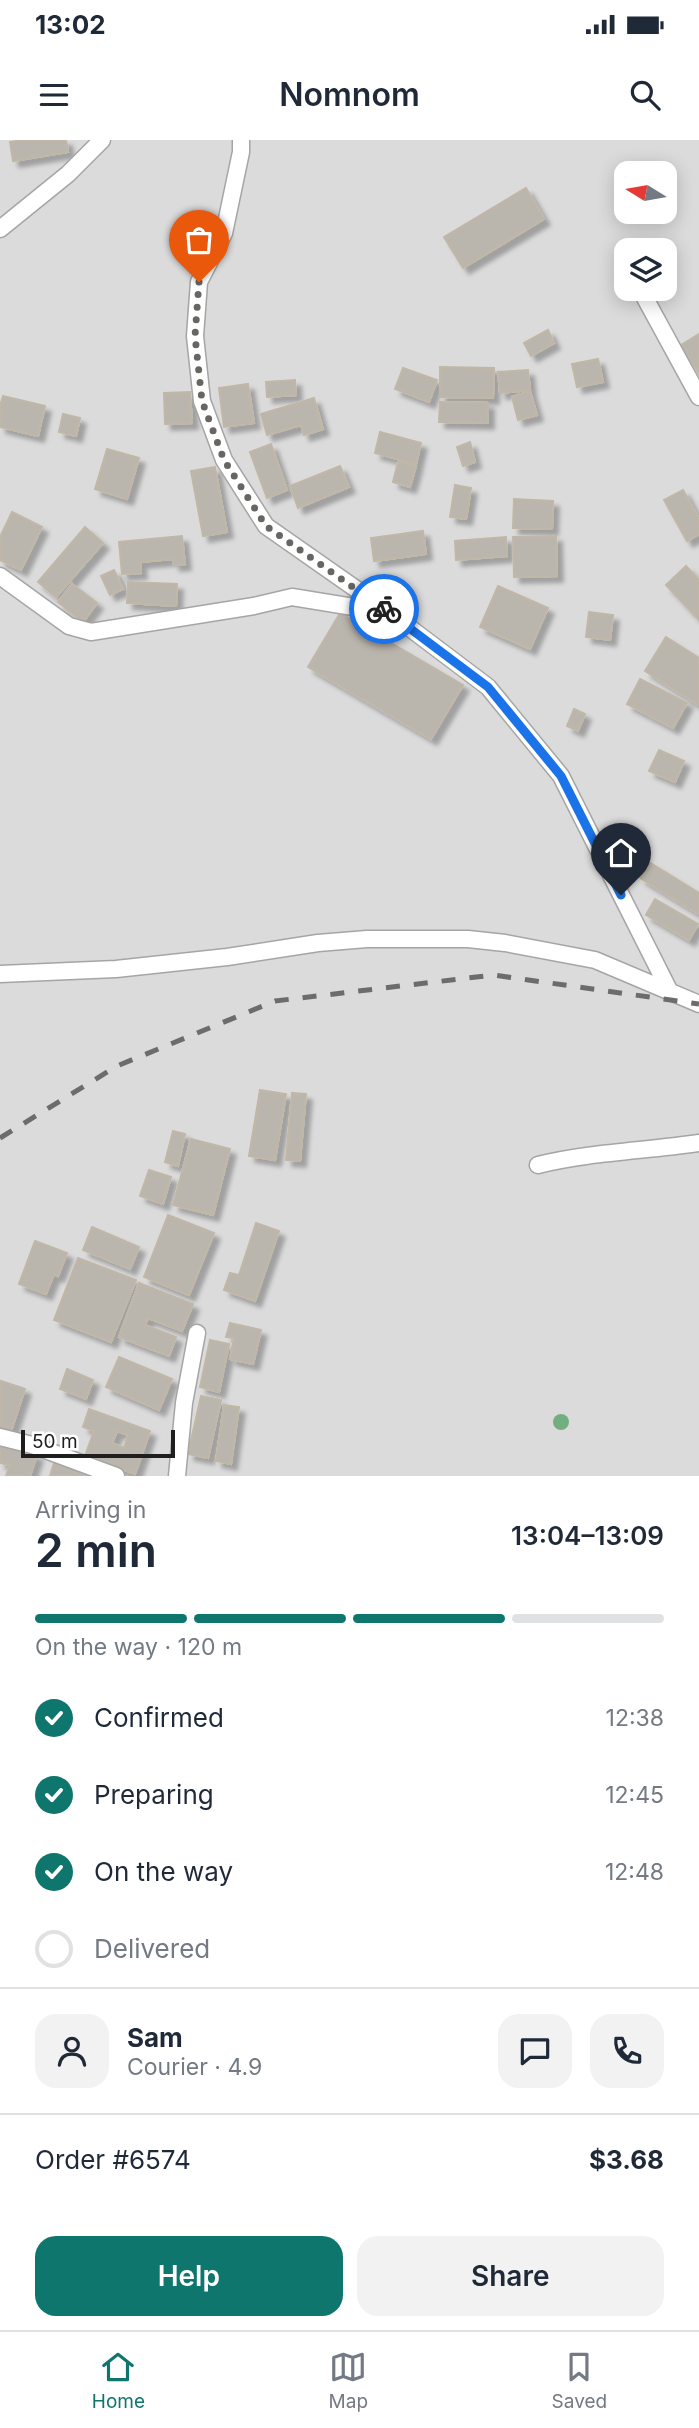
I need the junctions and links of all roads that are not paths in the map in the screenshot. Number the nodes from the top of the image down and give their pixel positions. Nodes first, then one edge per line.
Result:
1 (102, 140) edge
2 (241, 140) edge
3 (0, 229) edge
4 (647, 301) edge
5 (699, 397) edge
6 (0, 576) edge
7 (390, 613) junction
8 (0, 974) edge
9 (668, 990) junction
10 (699, 1004) edge
11 (699, 1143) edge
12 (538, 1165) dead end
13 (197, 1333) dead end
14 (0, 1437) edge
15 (116, 1476) edge
16 (177, 1476) edge

1 - 3 street
2 - 7 street
4 - 5 street
6 - 7 street
7 - 9 street
8 - 9 street
9 - 10 street
11 - 12 street
13 - 16 street
14 - 15 street

